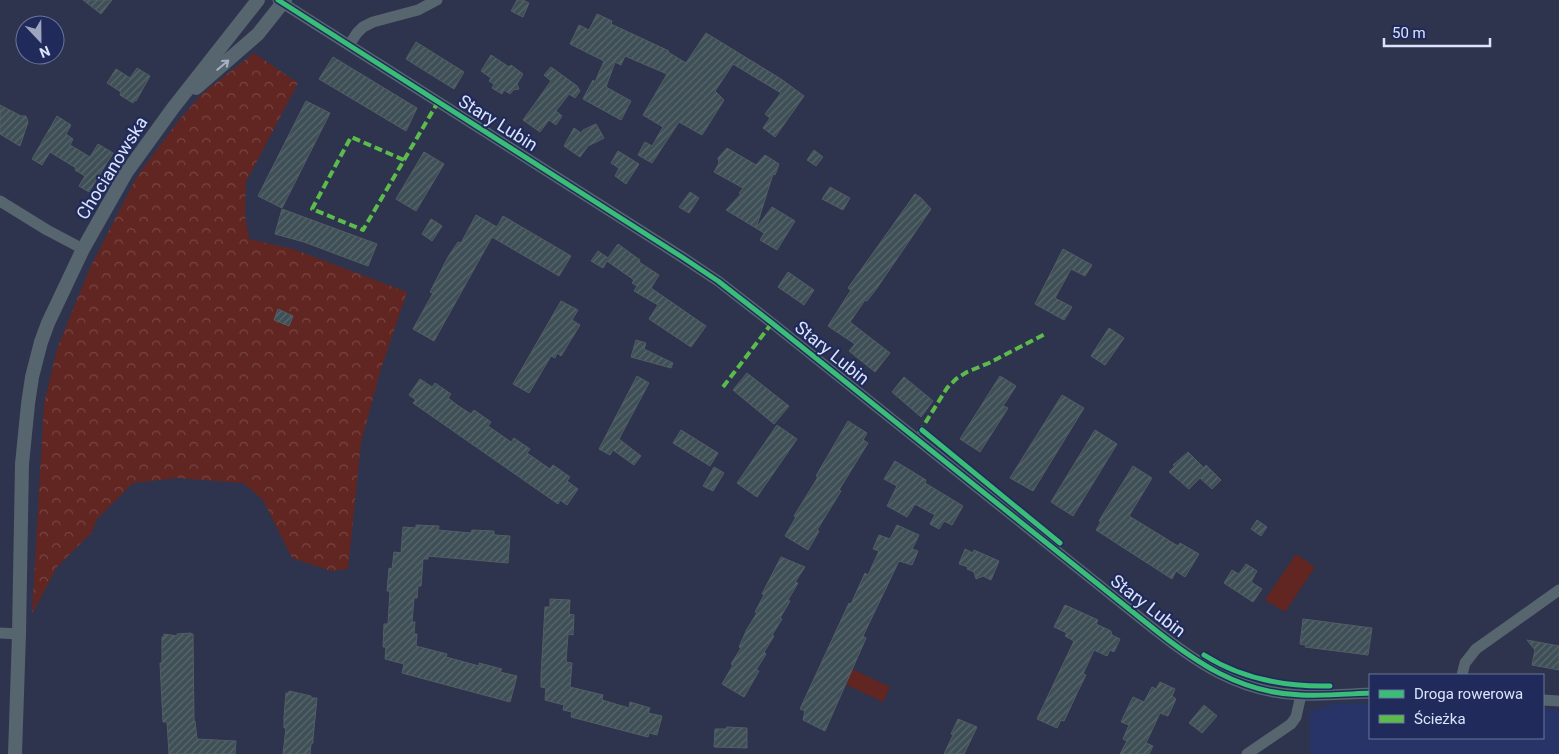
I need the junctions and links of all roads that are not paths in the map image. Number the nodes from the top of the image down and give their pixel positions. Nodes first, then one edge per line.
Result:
1 (258, 0) edge
2 (437, 0) edge
3 (282, 1) edge
4 (349, 45) junction
5 (173, 108) junction
6 (0, 201) edge
7 (84, 249) junction
8 (1559, 590) edge
9 (0, 633) edge
10 (19, 634) junction
11 (1462, 674) edge
12 (1369, 693) edge
13 (1301, 695) junction
14 (1544, 700) edge
15 (1559, 701) edge
16 (15, 754) edge
17 (1247, 754) edge

1 - 5 street, Chocianowska
2 - 4 street
3 - 4 street, Stary Lubin
5 -> 3 street, Chocianowska
4 - 13 street, Stary Lubin
5 - 7 street, Chocianowska
6 - 7 street, Chocianowska
7 - 10 street, Chocianowska
8 - 11 street
9 - 10 street
10 - 16 street, Chocianowska
12 - 13 street, Stary Lubin
13 - 17 street
14 - 15 street

